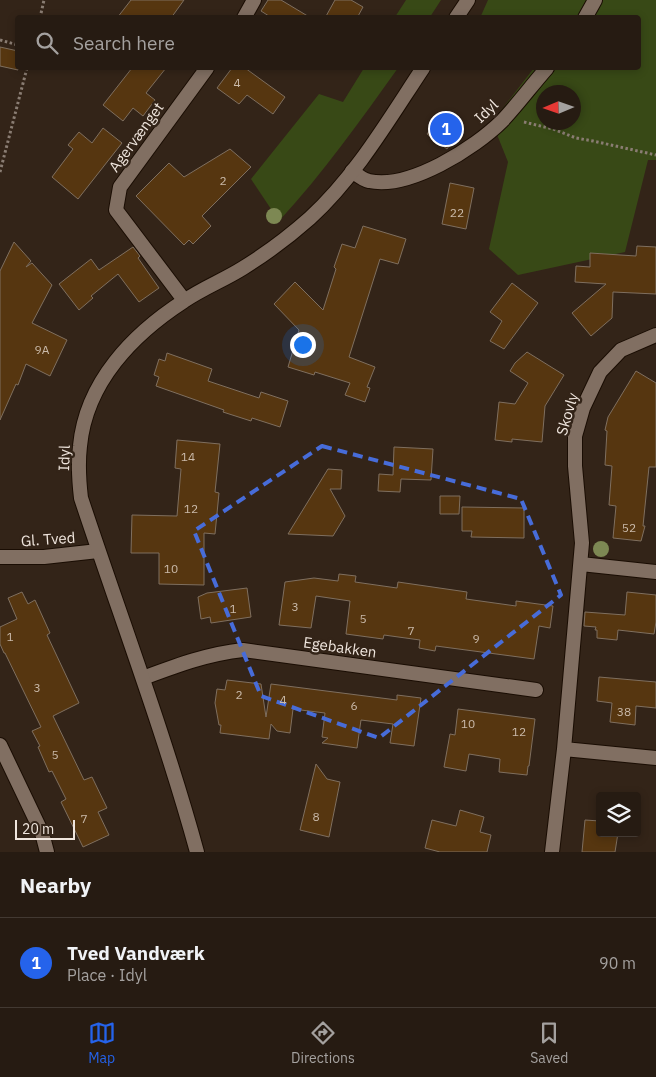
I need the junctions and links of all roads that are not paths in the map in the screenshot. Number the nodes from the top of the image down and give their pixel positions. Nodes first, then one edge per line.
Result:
1 (254, 0) edge
2 (468, 0) edge
3 (595, 0) edge
4 (246, 15) edge
5 (458, 15) edge
6 (588, 15) edge
7 (206, 70) edge
8 (423, 70) edge
9 (545, 70) edge
10 (352, 171) junction
11 (184, 300) junction
12 (656, 335) edge
13 (98, 551) junction
14 (0, 557) edge
15 (581, 564) junction
16 (656, 572) edge
17 (143, 678) junction
18 (536, 690) dead end
19 (0, 745) edge
20 (564, 749) junction
21 (656, 758) edge
22 (47, 852) edge
23 (197, 852) edge
24 (552, 852) edge

1 - 4 street
2 - 5 street
3 - 6 street
7 - 11 street, Agervænget
8 - 10 street, Idyl
9 - 10 street, Idyl
10 - 11 street, Idyl
11 - 13 street, Idyl
12 - 15 street, Skovly
13 - 14 street, Gl. Tved
13 - 17 street, Idyl
15 - 16 street
15 - 20 street, Skovly
17 - 18 street, Egebakken
17 - 23 street, Idyl
19 - 22 street
20 - 21 street
20 - 24 street, Skovly

